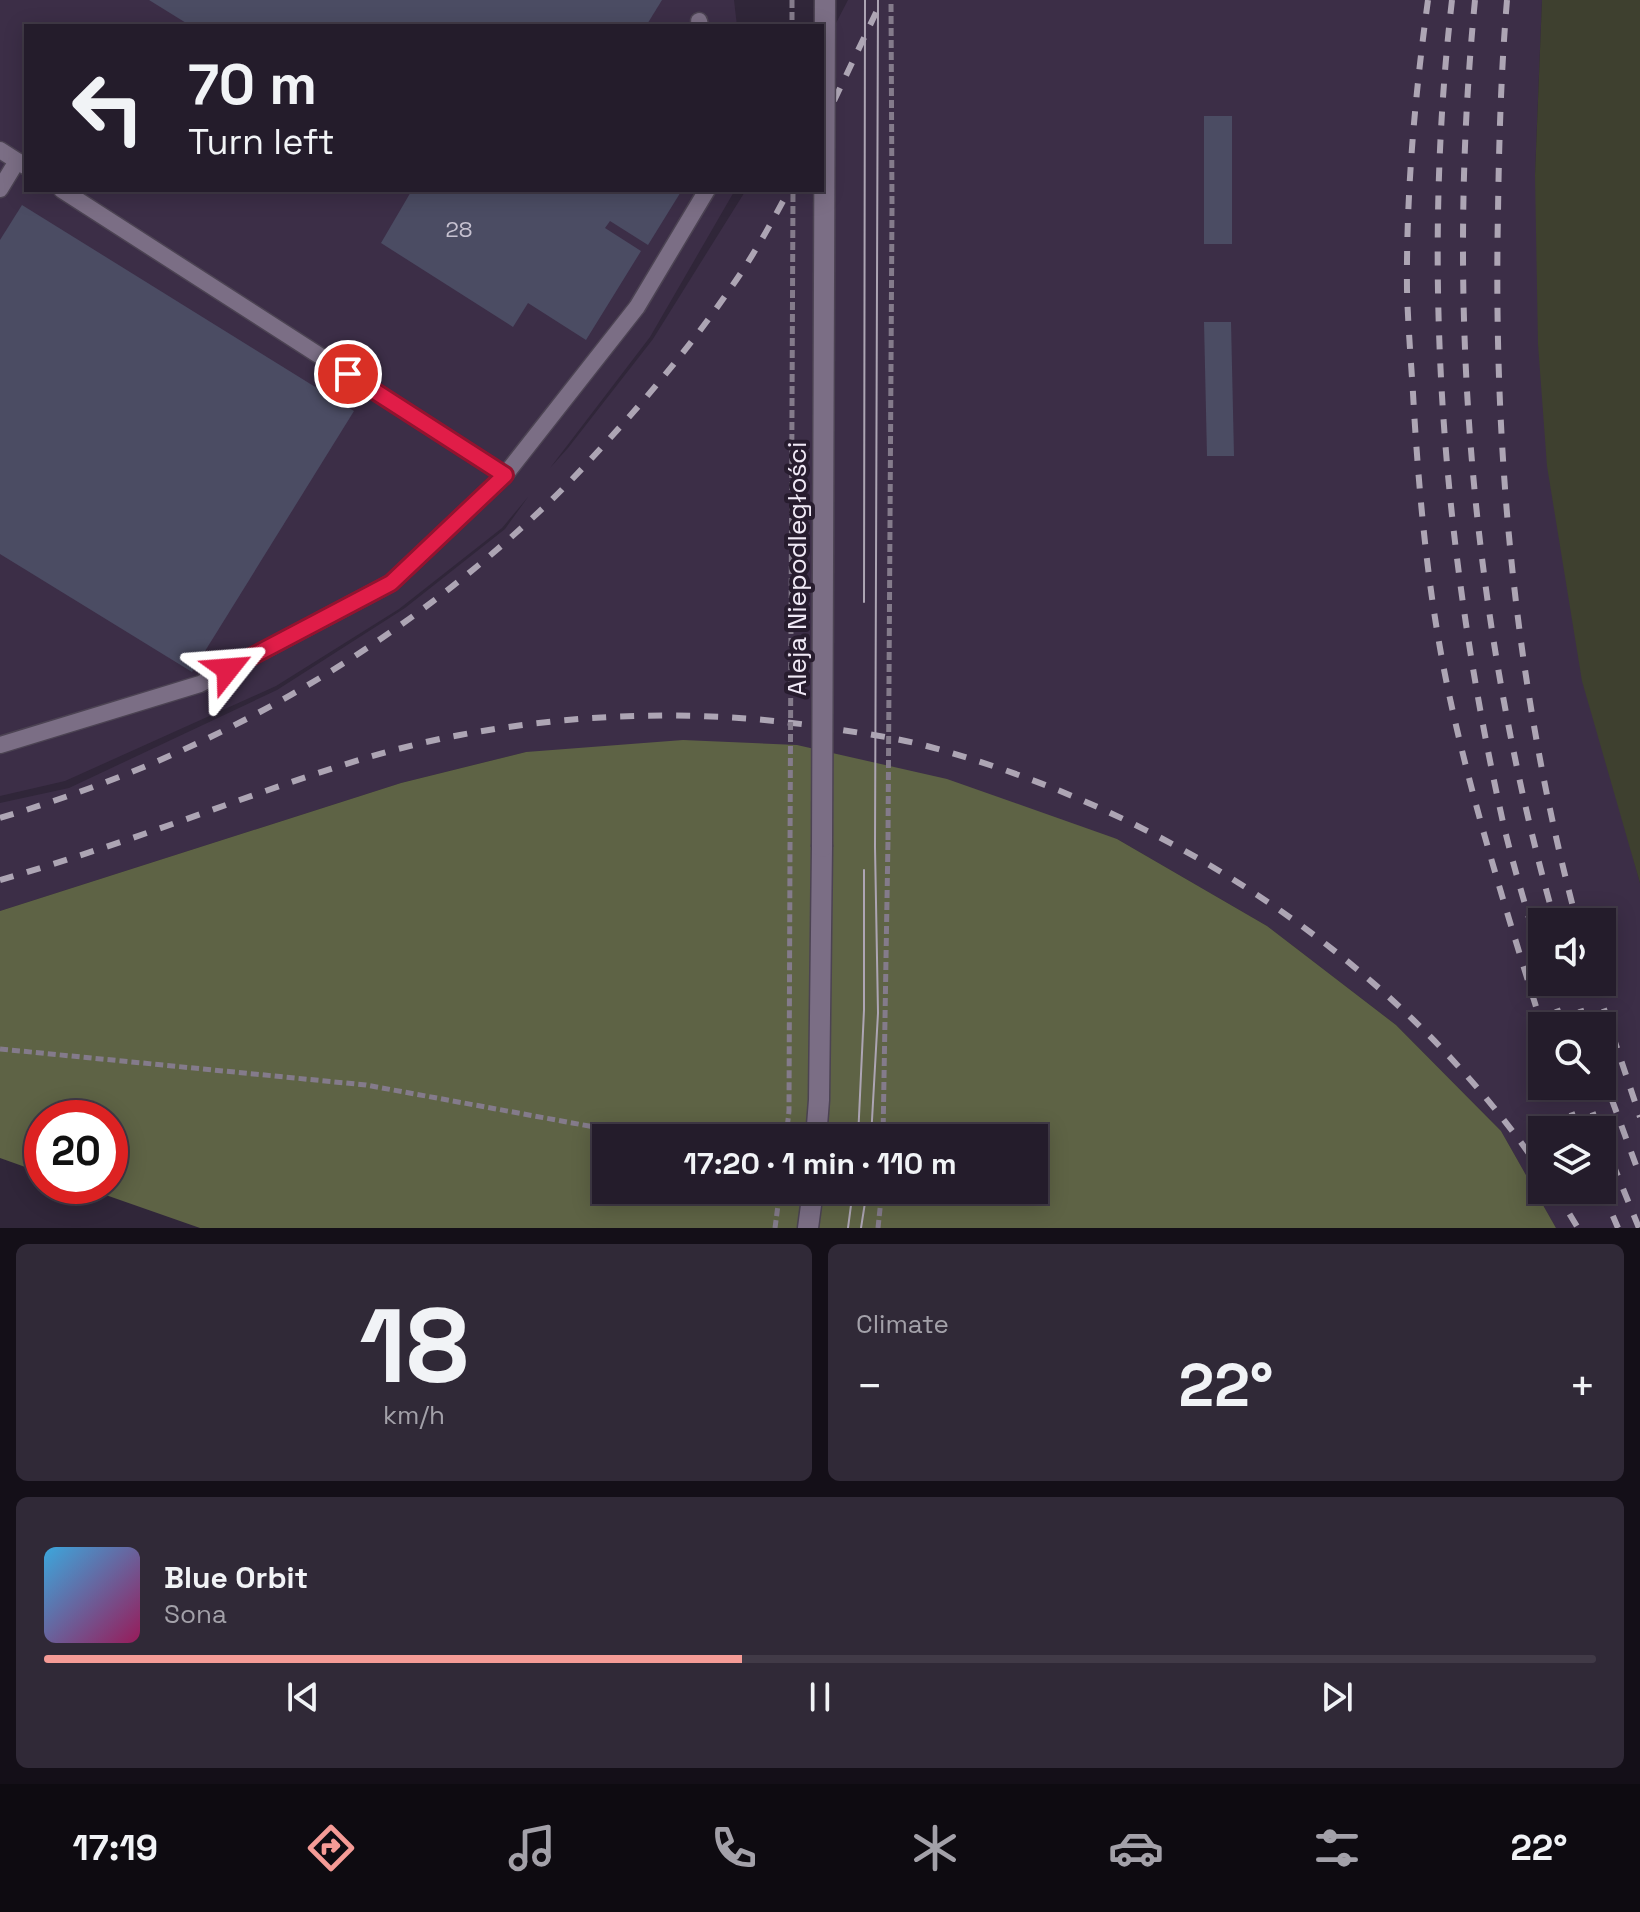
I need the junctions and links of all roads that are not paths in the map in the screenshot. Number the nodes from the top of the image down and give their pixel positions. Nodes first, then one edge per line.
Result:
1 (825, 0) edge
2 (0, 150) edge
3 (21, 164) edge
4 (0, 189) edge
5 (65, 192) edge
6 (706, 192) edge
7 (505, 475) junction
8 (0, 745) edge
9 (817, 1124) edge
10 (811, 1204) edge
11 (808, 1228) edge

1 - 9 street, Aleja Niepodległości, bridge
2 - 3 lane
3 - 4 lane
5 - 7 lane
6 - 7 lane
7 - 8 lane
10 - 11 street

